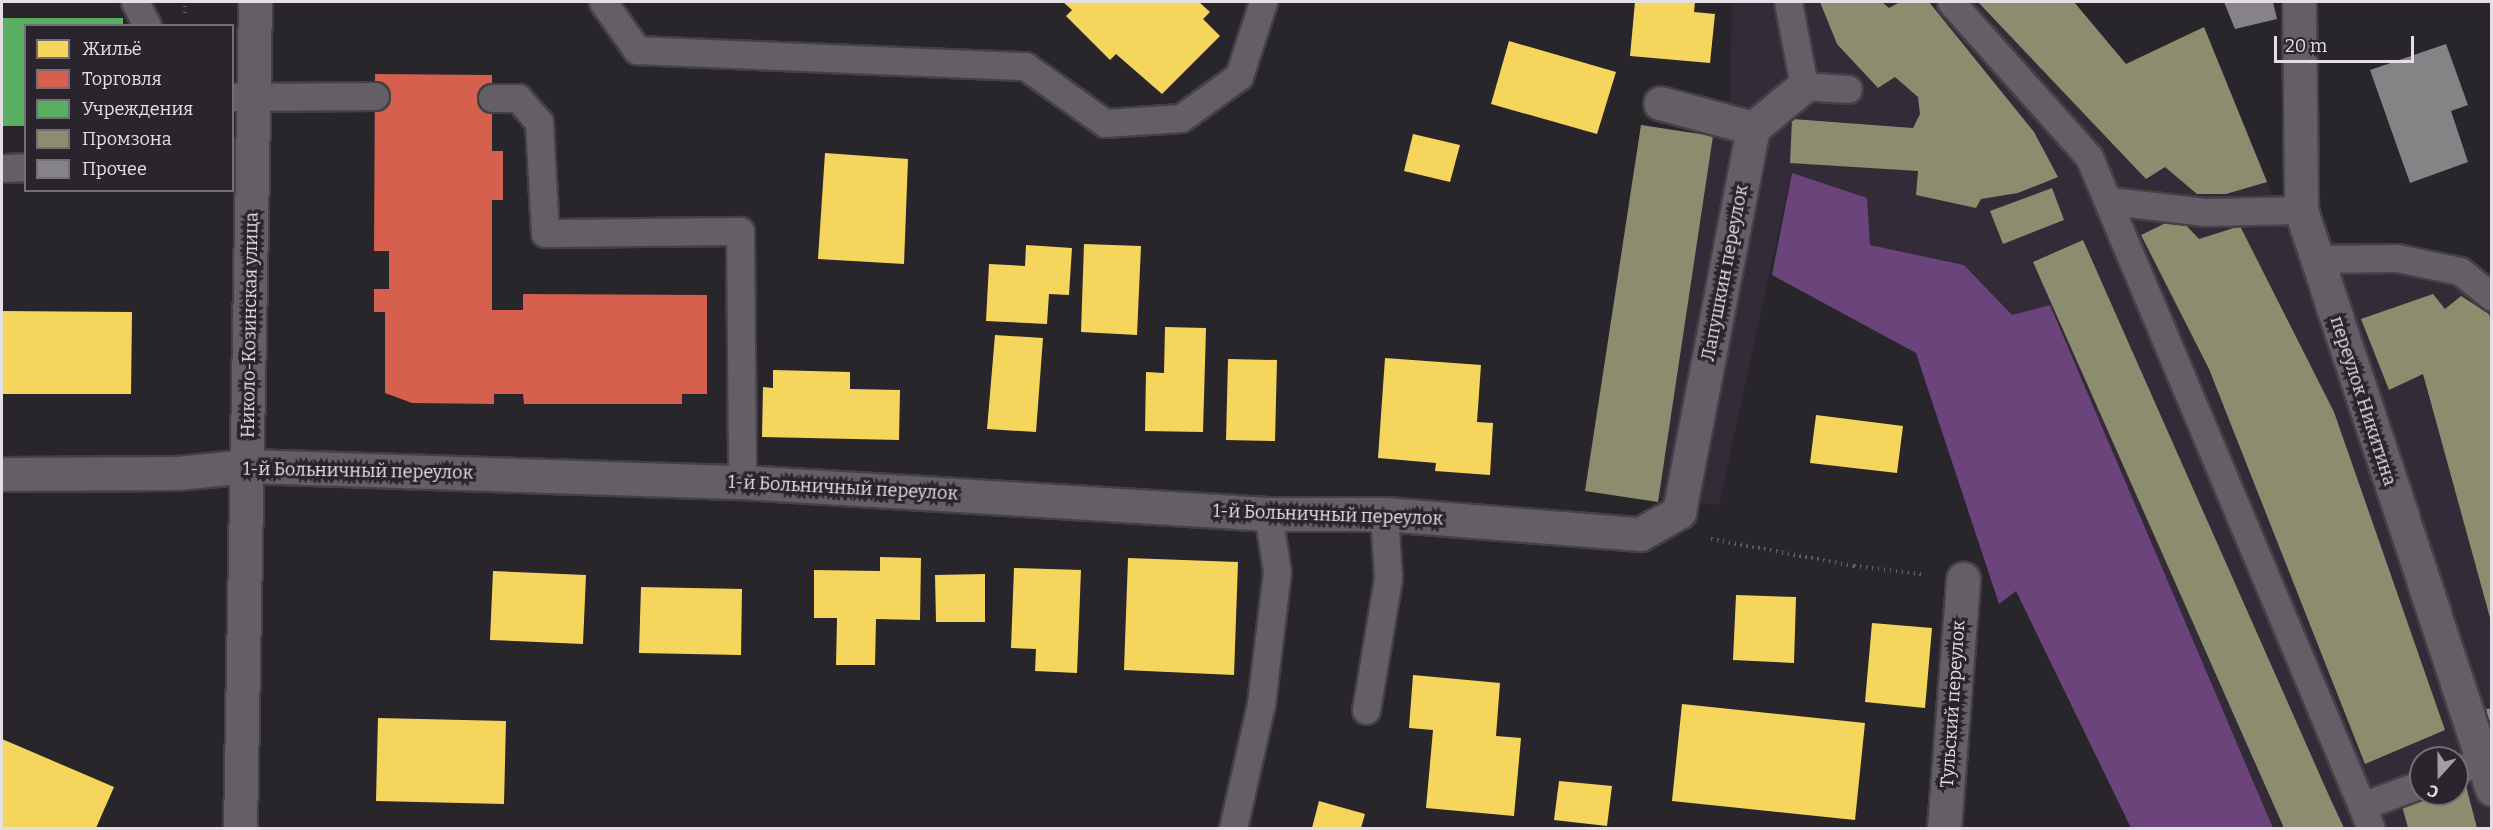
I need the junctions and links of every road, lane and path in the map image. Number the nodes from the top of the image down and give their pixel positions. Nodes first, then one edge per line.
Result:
1 (135, 2) edge
2 (185, 2) edge
3 (255, 2) edge
4 (603, 2) edge
5 (1263, 2) edge
6 (1788, 2) edge
7 (1951, 2) edge
8 (2299, 2) edge
9 (185, 8) dead end
10 (146, 24) edge
11 (1804, 86) junction
12 (1848, 89) dead end
13 (375, 96) dead end
14 (243, 97) edge
15 (492, 98) dead end
16 (1660, 103) dead end
17 (1753, 128) junction
18 (242, 163) edge
19 (24, 167) edge
20 (2, 168) edge
21 (2110, 201) junction
22 (2301, 210) junction
23 (2318, 259) junction
24 (2492, 297) edge
25 (249, 466) junction
26 (2, 474) edge
27 (742, 482) junction
28 (1678, 512) joint
29 (1268, 514) junction
30 (1384, 514) junction
31 (1708, 538) dead end
32 (1963, 579) joint
33 (1366, 710) dead end
34 (2482, 779) edge
35 (2409, 791) edge
36 (2366, 817) edge
37 (240, 828) edge
38 (1233, 828) edge
39 (1944, 828) edge

1 - 10 lane
2 - 9 path
3 - 14 street, Николо-Козинская улица
4 - 5 lane
6 - 11 lane
7 - 21 lane
8 - 22 street, переулок Никитина
11 - 12 lane
11 - 17 street
13 - 14 lane
14 - 18 street, Николо-Козинская улица
15 - 27 lane
16 - 17 street
17 - 28 street, Лапушкин переулок
18 - 25 street, Николо-Козинская улица
19 - 20 lane
21 - 22 lane
21 - 36 lane
22 - 23 street, переулок Никитина
23 - 24 lane
23 - 34 street, переулок Никитина
25 - 26 street, 1-й Больничный переулок
25 - 27 street, 1-й Больничный переулок
25 - 37 street, Николо-Козинская улица
27 - 29 street, 1-й Больничный переулок
28 - 30 street, 1-й Больничный переулок
29 - 30 street, 1-й Больничный переулок
29 - 38 lane
30 - 33 lane
31 - 32 path
32 - 39 street, Тульский переулок
35 - 36 lane

